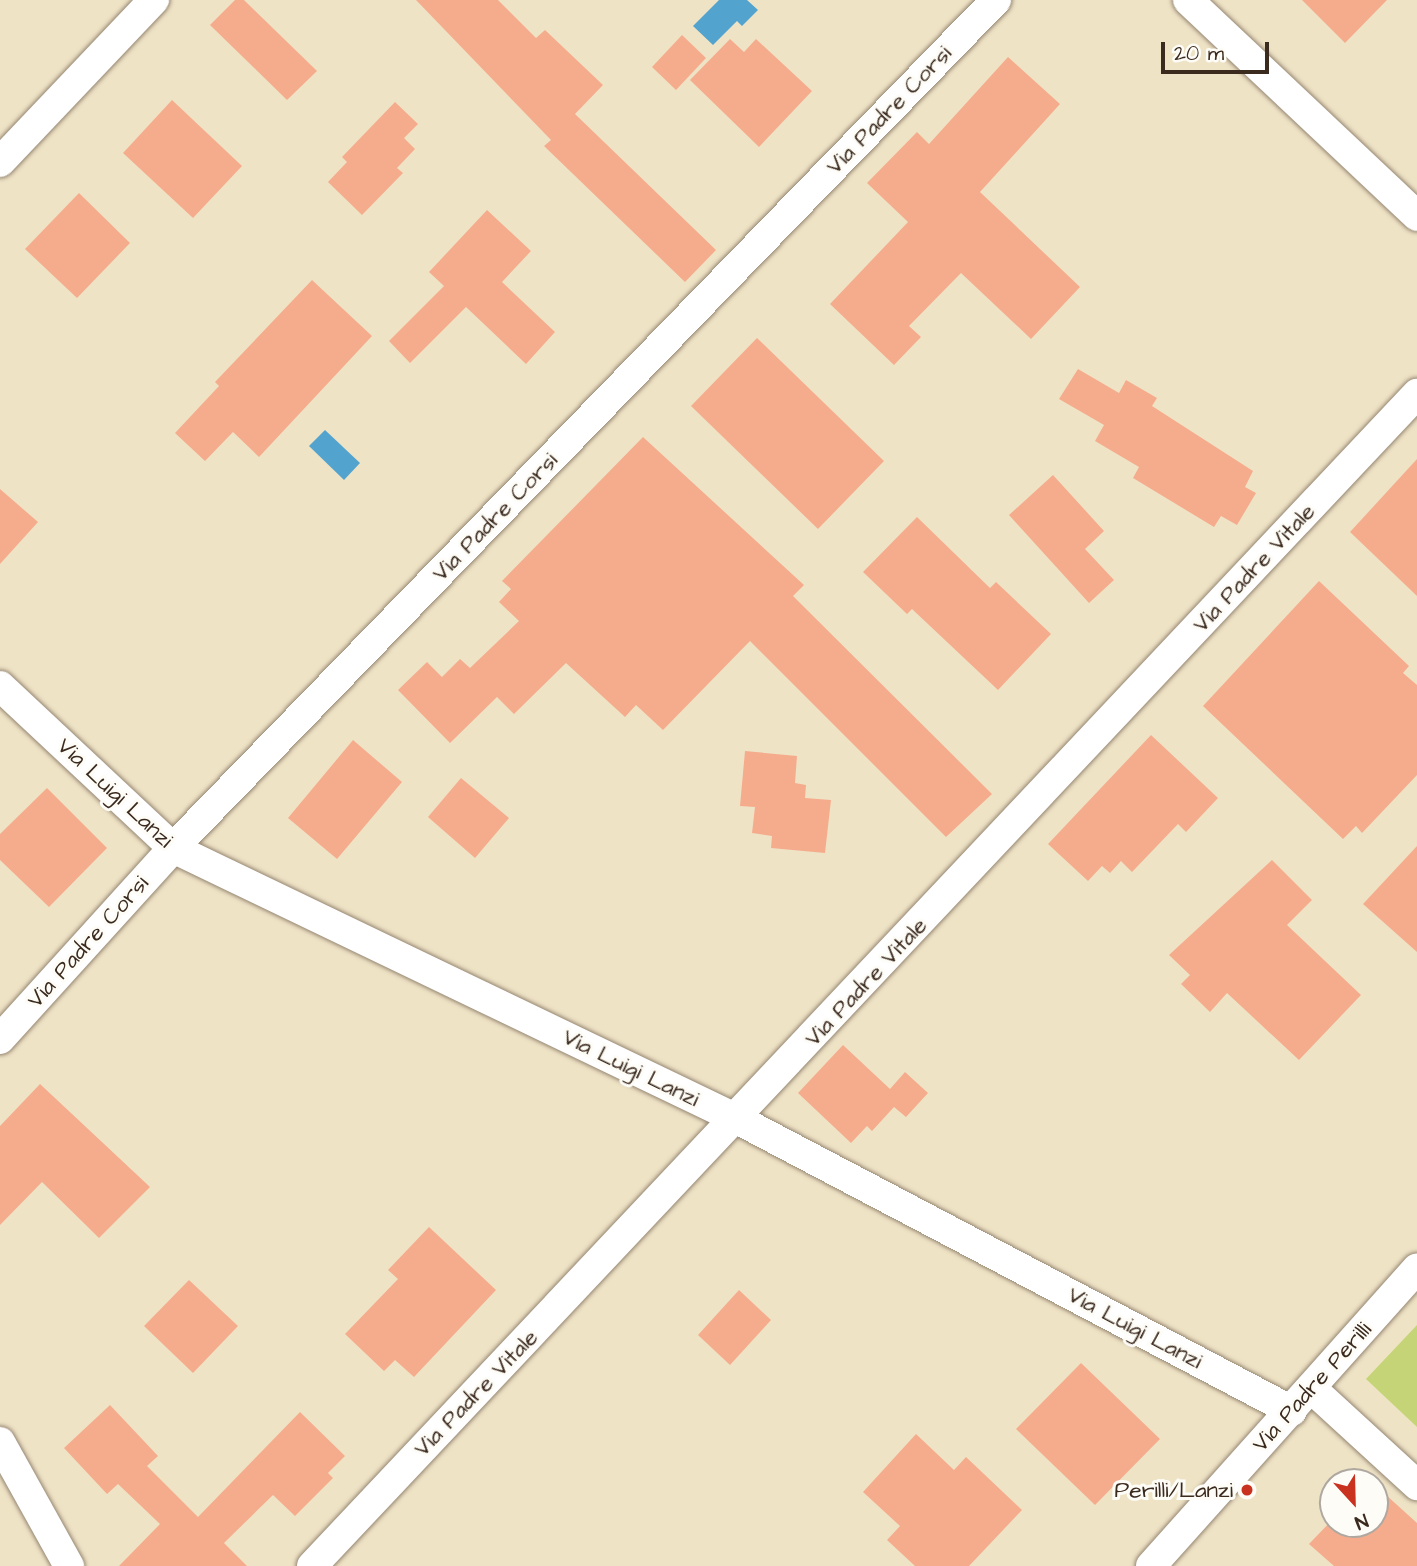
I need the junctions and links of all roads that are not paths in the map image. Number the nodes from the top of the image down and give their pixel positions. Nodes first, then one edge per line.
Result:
1 (153, 0) edge
2 (996, 0) edge
3 (1188, 0) edge
4 (0, 162) edge
5 (1417, 216) edge
6 (1417, 394) edge
7 (0, 686) edge
8 (173, 848) junction
9 (0, 1039) edge
10 (737, 1119) junction
11 (1417, 1269) edge
12 (1302, 1399) junction
13 (0, 1442) edge
14 (1417, 1485) edge
15 (69, 1566) edge
16 (312, 1566) edge
17 (1150, 1566) edge

1 - 4 street
2 - 8 street, Via Padre Corsi
3 - 5 street
6 - 10 street, Via Padre Vitale
7 - 8 street, Via Luigi Lanzi
8 - 9 street, Via Padre Corsi
8 - 10 street, Via Luigi Lanzi
10 - 12 street, Via Luigi Lanzi
10 - 16 street, Via Padre Vitale
11 - 12 street, Via Padre Perilli
12 - 14 street, Via Luigi Lanzi
12 - 17 street, Via Padre Perilli
13 - 15 street

